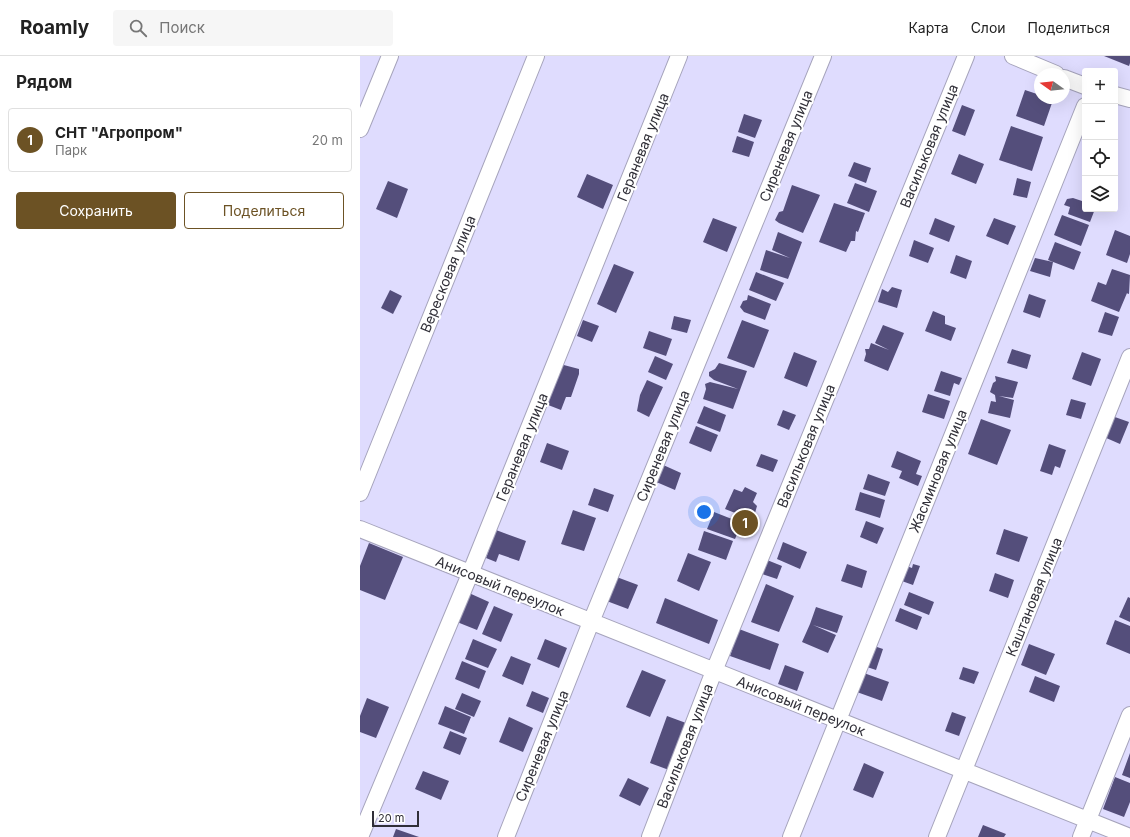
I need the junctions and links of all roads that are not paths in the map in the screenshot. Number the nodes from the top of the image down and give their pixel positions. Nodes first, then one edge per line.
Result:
1 (390, 56) edge
2 (536, 56) edge
3 (679, 56) edge
4 (823, 56) edge
5 (966, 56) edge
6 (1013, 56) edge
7 (1042, 68) edge
8 (1070, 80) edge
9 (1082, 85) edge
10 (1082, 113) edge
11 (360, 129) edge
12 (1130, 356) edge
13 (360, 493) edge
14 (360, 529) edge
15 (470, 574) junction
16 (591, 622) junction
17 (714, 671) junction
18 (1130, 715) edge
19 (838, 721) junction
20 (964, 771) junction
21 (1088, 820) junction
22 (360, 837) edge
23 (506, 837) edge
24 (650, 837) edge
25 (791, 837) edge
26 (937, 837) edge
27 (1081, 837) edge
28 (1130, 837) edge

1 - 11 lane
2 - 13 lane, Вересковая улица
3 - 15 lane, Гераневая улица
4 - 16 lane, Сиреневая улица
5 - 17 lane, Васильковая улица
6 - 7 lane
8 - 9 lane
10 - 19 lane, Жасминовая улица
12 - 20 lane, Каштановая улица
14 - 15 lane, Анисовый переулок
15 - 16 lane, Анисовый переулок
15 - 22 lane, Гераневая улица
16 - 17 lane, Анисовый переулок
16 - 23 lane, Сиреневая улица
17 - 19 lane, Анисовый переулок
17 - 24 lane, Васильковая улица
18 - 21 lane
19 - 20 lane, Анисовый переулок
19 - 25 lane, Жасминовая улица
20 - 21 lane, Анисовый переулок
20 - 26 lane, Каштановая улица
21 - 27 lane
21 - 28 lane, Анисовый переулок

